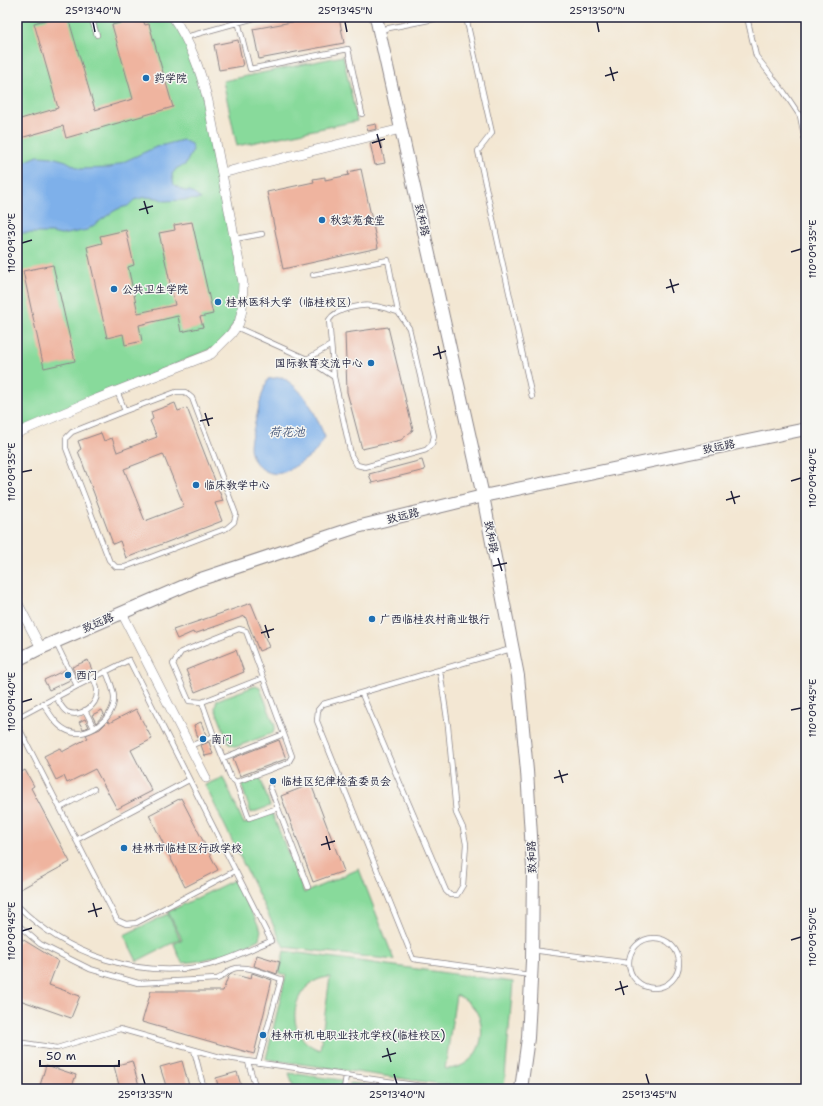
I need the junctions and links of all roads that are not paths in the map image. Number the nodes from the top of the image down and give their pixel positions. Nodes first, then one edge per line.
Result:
1 (91, 17) edge
2 (173, 17) edge
3 (237, 17) edge
4 (258, 17) edge
5 (376, 17) edge
6 (444, 17) edge
7 (466, 17) edge
8 (747, 17) edge
9 (238, 23) junction
10 (379, 30) junction
11 (97, 35) dead end
12 (186, 37) junction
13 (362, 114) dead end
14 (401, 129) junction
15 (806, 145) edge
16 (222, 173) junction
17 (262, 234) dead end
18 (235, 239) junction
19 (313, 276) dead end
20 (398, 312) junction
21 (236, 327) junction
22 (331, 345) junction
23 (307, 359) junction
24 (334, 376) junction
25 (117, 391) junction
26 (532, 397) dead end
27 (125, 411) junction
28 (806, 429) edge
29 (17, 433) edge
30 (483, 496) junction
31 (17, 602) edge
32 (122, 613) junction
33 (56, 642) junction
34 (41, 648) junction
35 (513, 649) junction
36 (17, 660) edge
37 (440, 670) junction
38 (106, 671) junction
39 (93, 678) junction
40 (263, 678) junction
41 (77, 686) junction
42 (362, 694) junction
43 (56, 697) junction
44 (202, 702) junction
45 (43, 704) junction
46 (85, 710) junction
47 (17, 718) edge
48 (17, 724) edge
49 (94, 728) junction
50 (284, 734) junction
51 (214, 736) junction
52 (190, 746) junction
53 (223, 758) junction
54 (206, 778) dead end
55 (189, 780) junction
56 (236, 782) junction
57 (270, 787) dead end
58 (94, 789) dead end
59 (60, 808) junction
60 (278, 808) junction
61 (76, 840) junction
62 (235, 871) junction
63 (308, 887) dead end
64 (17, 905) edge
65 (17, 924) edge
66 (532, 950) junction
67 (629, 963) junction
68 (531, 976) junction
69 (17, 1042) edge
70 (194, 1050) junction
71 (248, 1062) junction
72 (258, 1063) junction
73 (346, 1076) junction
74 (204, 1089) edge
75 (256, 1089) edge
76 (344, 1089) edge
77 (442, 1089) edge
78 (521, 1089) edge

1 - 11 lane
2 - 12 street
3 - 9 lane
4 - 9 lane
5 - 10 main road, 致和路
6 - 10 lane
7 - 26 lane
8 - 15 lane
9 - 12 lane
9 - 13 lane
10 - 14 main road, 致和路
12 - 16 street
14 - 16 street
14 - 30 main road, 致和路
16 - 18 street
17 - 18 lane
18 - 21 street
19 - 20 lane
20 - 22 lane
20 - 24 lane
21 - 23 lane
21 - 25 street
22 - 23 lane
22 - 24 lane
23 - 24 lane
25 - 27 lane
25 - 29 street
27 - 27 lane
28 - 30 main road, 致远路
30 - 32 main road, 致远路
30 - 35 main road, 致和路
31 - 34 street
32 - 33 main road, 致远路
32 - 52 street
33 - 34 main road, 致远路
33 - 41 lane
34 - 36 main road, 致远路
35 - 37 lane
35 - 66 main road, 致和路
37 - 42 lane
37 - 42 lane
38 - 39 lane
38 - 49 lane
38 - 55 lane
39 - 41 lane
39 - 46 lane
40 - 44 lane
40 - 44 lane
40 - 50 lane
41 - 43 lane
42 - 68 lane
43 - 45 lane
43 - 46 lane
44 - 51 lane
45 - 47 lane
45 - 49 lane
46 - 49 lane
48 - 59 lane
50 - 53 lane
50 - 56 lane
51 - 52 lane
51 - 53 lane
52 - 54 street
53 - 56 lane
55 - 61 lane
55 - 62 lane
56 - 60 lane
57 - 60 lane
58 - 59 lane
59 - 61 lane
60 - 63 lane
61 - 62 lane
62 - 64 lane
65 - 72 lane
66 - 67 lane
66 - 68 main road, 致和路
67 - 67 lane
68 - 78 main road, 致和路
69 - 70 lane
70 - 71 lane
70 - 74 lane
71 - 72 lane
71 - 75 lane
72 - 73 lane
73 - 76 lane
73 - 77 lane

